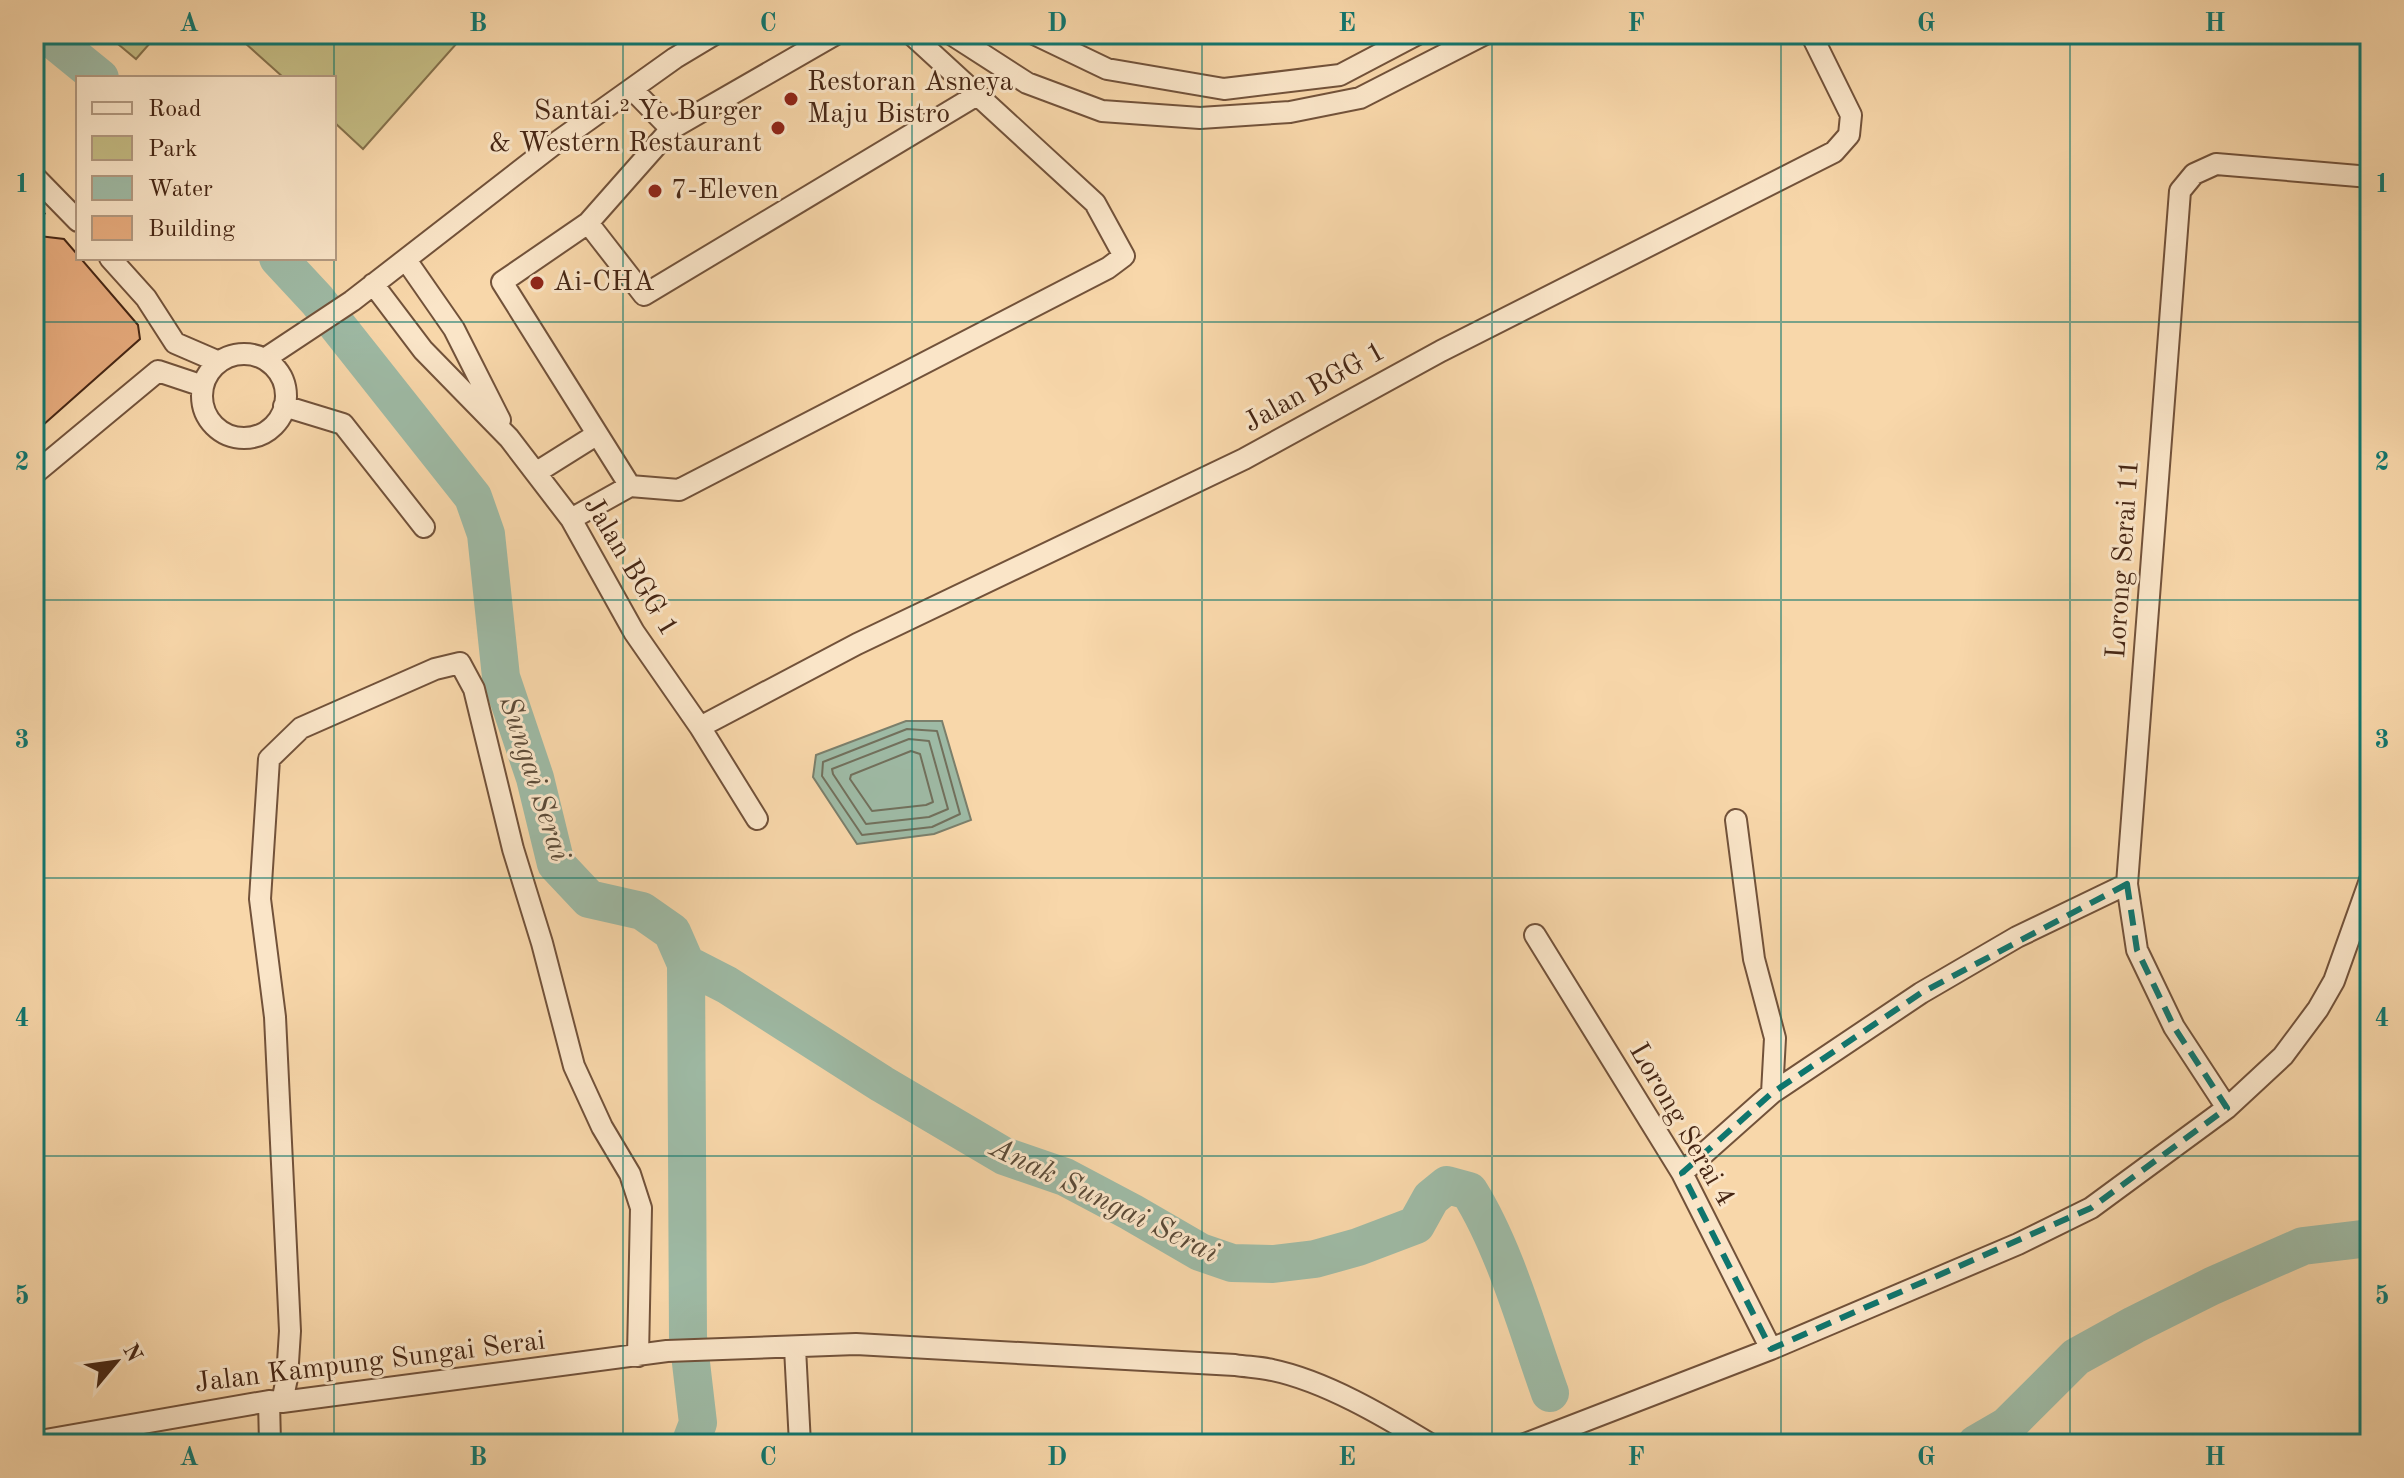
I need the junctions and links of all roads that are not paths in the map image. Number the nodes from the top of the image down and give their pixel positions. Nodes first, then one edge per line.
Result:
1 (692, 34) edge
2 (715, 34) edge
3 (836, 34) edge
4 (911, 34) edge
5 (951, 34) edge
6 (1034, 34) edge
7 (1418, 34) edge
8 (1485, 34) edge
9 (1811, 34) edge
10 (675, 58) junction
11 (633, 90) junction
12 (977, 95) junction
13 (671, 129) junction
14 (34, 176) edge
15 (2370, 177) edge
16 (76, 219) edge
17 (588, 223) junction
18 (112, 260) edge
19 (406, 260) junction
20 (373, 284) junction
21 (175, 343) junction
22 (266, 358) junction
23 (219, 362) junction
24 (158, 371) junction
25 (203, 386) junction
26 (284, 406) junction
27 (596, 435) junction
28 (509, 438) junction
29 (537, 472) junction
30 (34, 474) edge
31 (630, 486) junction
32 (571, 519) junction
33 (424, 527) dead end
34 (700, 727) junction
35 (757, 819) dead end
36 (1736, 820) dead end
37 (2370, 880) edge
38 (2127, 884) junction
39 (1535, 935) dead end
40 (1772, 1093) junction
41 (2227, 1108) junction
42 (1682, 1173) junction
43 (795, 1348) junction
44 (1771, 1349) junction
45 (638, 1356) junction
46 (275, 1401) junction
47 (34, 1442) edge
48 (270, 1444) edge
49 (800, 1444) edge
50 (1430, 1444) edge
51 (1525, 1444) edge

1 - 10 street
2 - 10 street
3 - 13 street
4 - 12 street
5 - 8 street
6 - 7 street
9 - 34 street, Jalan BGG 1
10 - 11 street
11 - 13 street
11 - 19 street
12 - 17 street
12 - 31 street
13 - 17 street
14 - 16 street
15 - 38 street, Lorong Serai 11
17 - 27 street
18 - 21 street
19 - 20 street
19 - 28 street, Jalan BGG 1
20 - 22 street
20 - 28 street, Jalan BGG 1
21 - 23 street
21 - 24 street
22 - 23 street
22 - 26 street
23 - 25 street
24 - 25 street
24 - 30 street
25 - 26 street
26 - 33 street
27 - 29 street
27 - 31 street
28 - 29 street, Jalan BGG 1
29 - 32 street, Jalan BGG 1
31 - 32 street
32 - 34 street, Jalan BGG 1
34 - 35 street, Jalan BGG 1
36 - 40 street
37 - 41 street
38 - 40 street
38 - 41 street, Lorong Serai 11
39 - 42 street, Lorong Serai 4
40 - 42 street
41 - 44 street
42 - 44 street, Lorong Serai 4
43 - 45 street, Jalan Kampung Sungai Serai
43 - 49 street
43 - 50 street, Jalan Kampung Sungai Serai
44 - 51 street
45 - 46 street, Jalan Kampung Sungai Serai
45 - 46 street
46 - 47 street, Jalan Kampung Sungai Serai
46 - 48 street

